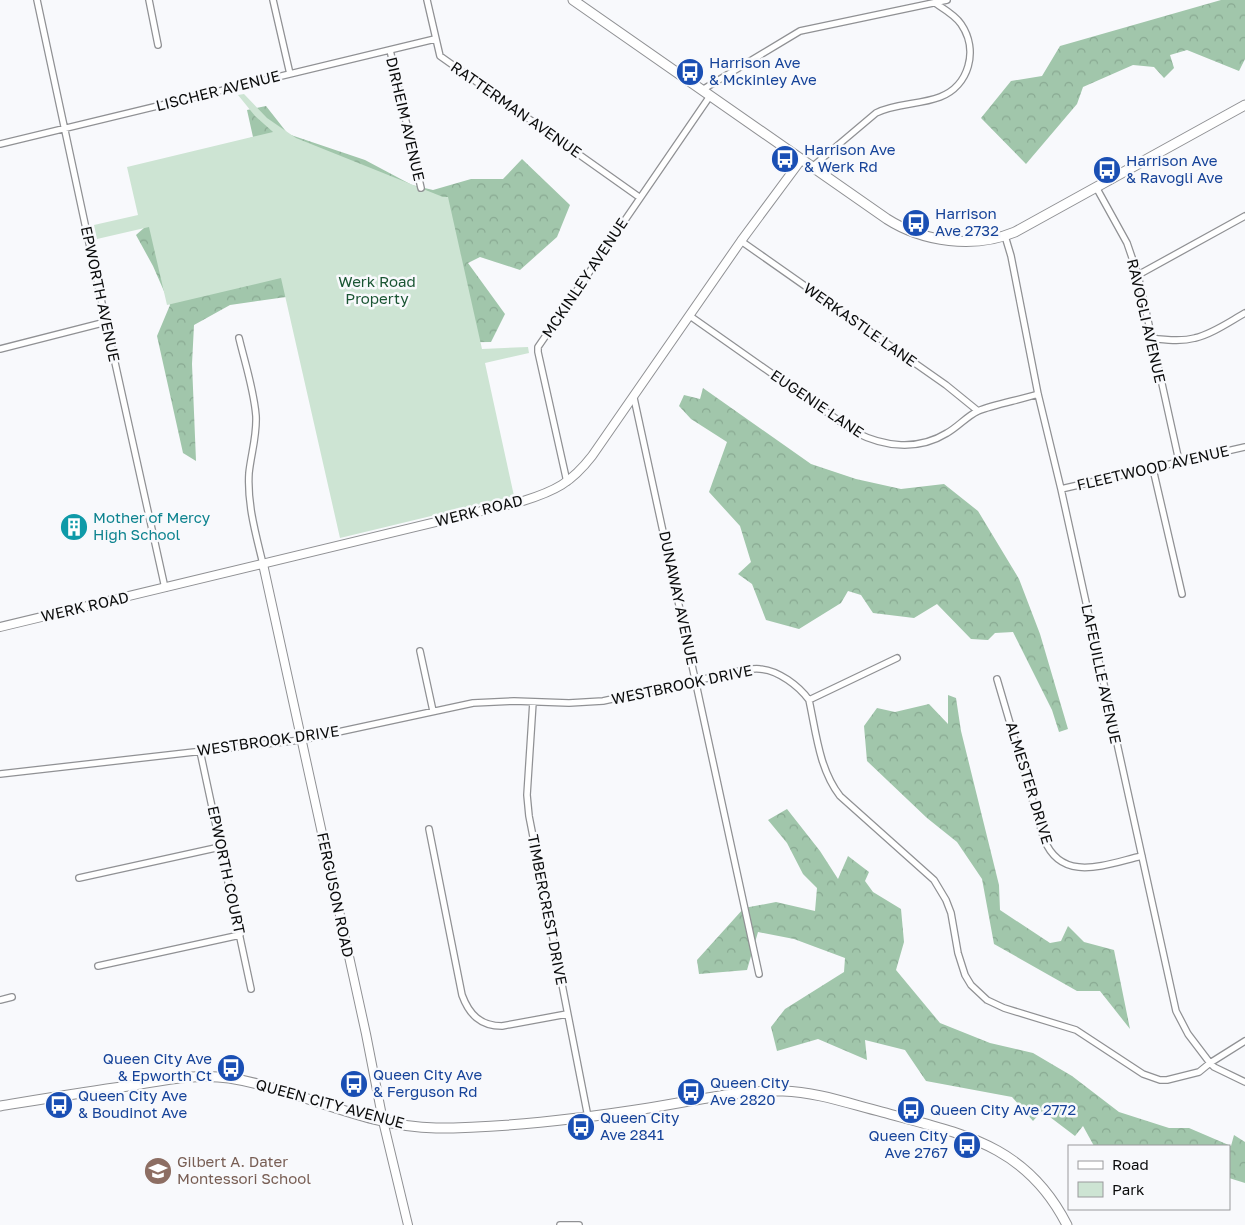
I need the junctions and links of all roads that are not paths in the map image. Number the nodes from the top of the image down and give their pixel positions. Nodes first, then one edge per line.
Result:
1 (37, 0) edge
2 (149, 0) edge
3 (273, 0) edge
4 (427, 0) edge
5 (573, 0) edge
6 (947, 0) edge
7 (934, 3) junction
8 (435, 39) junction
9 (158, 45) dead end
10 (390, 50) junction
11 (290, 74) junction
12 (706, 93) junction
13 (1245, 105) edge
14 (64, 128) junction
15 (0, 144) edge
16 (802, 160) junction
17 (812, 167) junction
18 (421, 188) dead end
19 (1096, 188) junction
20 (639, 197) junction
21 (1245, 216) edge
22 (1005, 236) junction
23 (741, 241) junction
24 (1138, 275) junction
25 (1245, 313) edge
26 (690, 316) junction
27 (106, 322) junction
28 (240, 338) dead end
29 (1151, 338) junction
30 (0, 348) edge
31 (1038, 394) junction
32 (634, 398) junction
33 (978, 411) junction
34 (1245, 447) edge
35 (1179, 461) junction
36 (1153, 469) junction
37 (567, 482) junction
38 (1061, 489) junction
39 (263, 564) junction
40 (165, 588) junction
41 (1182, 594) dead end
42 (0, 627) edge
43 (420, 651) dead end
44 (897, 658) dead end
45 (997, 679) dead end
46 (696, 681) junction
47 (809, 700) junction
48 (533, 702) junction
49 (433, 711) junction
50 (301, 740) junction
51 (200, 751) junction
52 (0, 774) edge
53 (429, 830) dead end
54 (220, 847) junction
55 (1142, 856) junction
56 (79, 878) dead end
57 (240, 935) junction
58 (98, 966) dead end
59 (759, 974) dead end
60 (252, 989) dead end
61 (12, 997) dead end
62 (0, 1000) edge
63 (568, 1014) junction
64 (1245, 1041) edge
65 (1210, 1063) junction
66 (1245, 1082) edge
67 (0, 1106) edge
68 (588, 1117) junction
69 (383, 1121) junction
70 (408, 1225) edge
71 (560, 1225) edge
72 (579, 1225) edge
73 (1067, 1225) edge

1 - 14 street, EPWORTH AVENUE
2 - 9 street
3 - 11 street
4 - 8 street, RATTERMAN AVENUE
5 - 12 main road
6 - 7 street, MCKINLEY AVENUE
7 - 12 street, MCKINLEY AVENUE
7 - 17 street
8 - 10 street, LISCHER AVENUE
8 - 20 street, RATTERMAN AVENUE
10 - 11 street, LISCHER AVENUE
10 - 18 street, DIRHEIM AVENUE
11 - 14 street, LISCHER AVENUE
12 - 16 main road
12 - 20 street, MCKINLEY AVENUE
13 - 19 main road
14 - 15 street, LISCHER AVENUE
14 - 27 street, EPWORTH AVENUE
16 - 17 main road
16 - 23 street, WERK ROAD
17 - 22 main road
19 - 22 main road
19 - 24 street, RAVOGLI AVENUE
20 - 37 street, MCKINLEY AVENUE
21 - 24 street
22 - 31 street, LAFEUILLE AVENUE
23 - 26 street, WERK ROAD
23 - 33 street, WERKASTLE LANE
24 - 29 street, RAVOGLI AVENUE
25 - 29 street
26 - 32 street, WERK ROAD
26 - 33 street, EUGENIE LANE
27 - 30 street
27 - 40 street, EPWORTH AVENUE
28 - 39 street
29 - 35 street, RAVOGLI AVENUE
31 - 33 street, EUGENIE LANE
31 - 38 street, LAFEUILLE AVENUE
32 - 37 street, WERK ROAD
32 - 46 street, DUNAWAY AVENUE
34 - 35 street, FLEETWOOD AVENUE
35 - 36 street, FLEETWOOD AVENUE
36 - 38 street, FLEETWOOD AVENUE
36 - 41 street
37 - 39 street, WERK ROAD
38 - 55 street, LAFEUILLE AVENUE
39 - 40 street, WERK ROAD
39 - 50 street, FERGUSON ROAD
40 - 42 street, WERK ROAD
43 - 49 street
44 - 47 street
45 - 55 street, ALMESTER DRIVE
46 - 47 street, WESTBROOK DRIVE
46 - 48 street, WESTBROOK DRIVE
46 - 59 street, DUNAWAY AVENUE
47 - 65 street
48 - 49 street, WESTBROOK DRIVE
48 - 63 street, TIMBERCREST DRIVE
49 - 50 street, WESTBROOK DRIVE
50 - 51 street, WESTBROOK DRIVE
50 - 69 street, FERGUSON ROAD
51 - 52 street, WESTBROOK DRIVE
51 - 54 street, EPWORTH COURT
53 - 63 street
54 - 56 street
54 - 57 street, EPWORTH COURT
55 - 65 street, LAFEUILLE AVENUE
57 - 58 street
57 - 60 street, EPWORTH COURT
61 - 62 street
63 - 68 street, TIMBERCREST DRIVE
64 - 65 street
65 - 66 street, LAFEUILLE AVENUE
67 - 69 main road, QUEEN CITY AVENUE
68 - 69 main road, QUEEN CITY AVENUE
68 - 73 main road, QUEEN CITY AVENUE
69 - 70 street, FERGUSON ROAD
71 - 72 street

